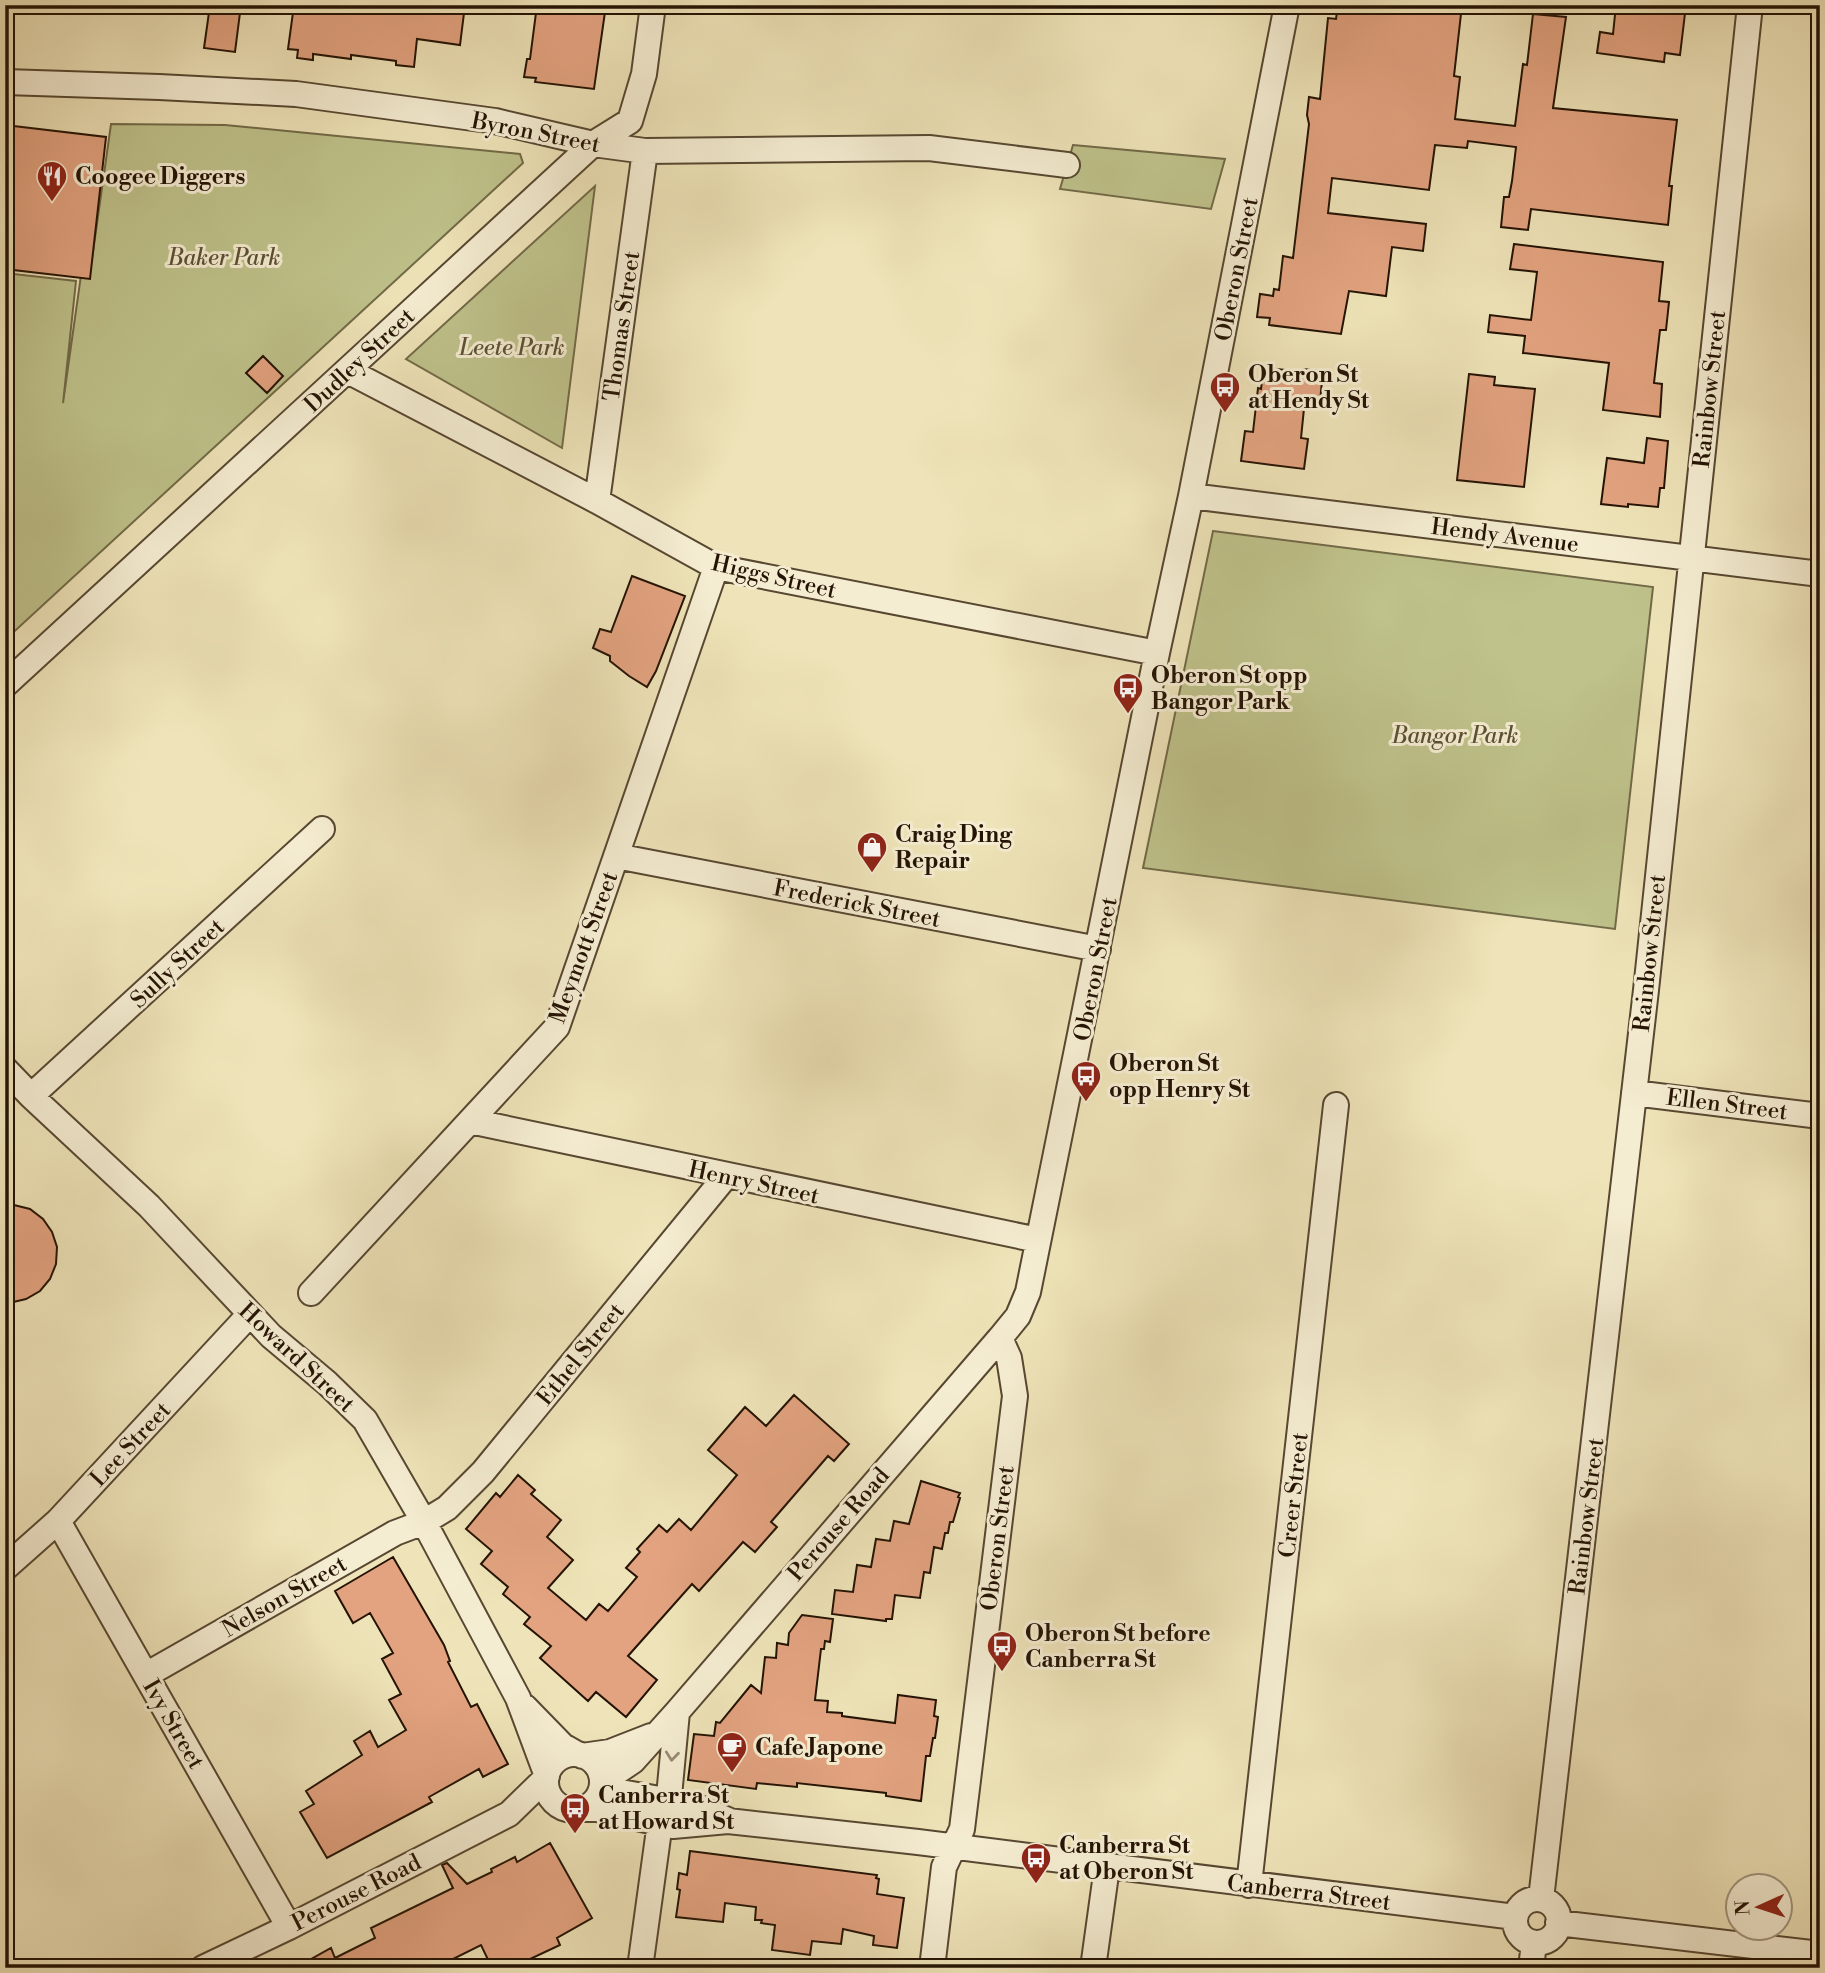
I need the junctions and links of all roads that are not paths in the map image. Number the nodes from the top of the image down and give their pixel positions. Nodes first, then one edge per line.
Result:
1 (653, 5) edge
2 (1287, 5) edge
3 (1750, 5) edge
4 (5, 82) edge
5 (593, 144) junction
6 (645, 151) junction
7 (1067, 165) dead end
8 (348, 371) junction
9 (1191, 496) junction
10 (597, 501) junction
11 (1691, 558) junction
12 (716, 567) junction
13 (1820, 574) edge
14 (1157, 653) junction
15 (5, 685) edge
16 (322, 829) dead end
17 (616, 856) junction
18 (1098, 949) junction
19 (5, 1069) edge
20 (1634, 1093) junction
21 (31, 1096) junction
22 (1336, 1105) dead end
23 (1820, 1116) edge
24 (470, 1121) junction
25 (726, 1176) junction
26 (1038, 1240) junction
27 (311, 1293) dead end
28 (250, 1314) junction
29 (1000, 1338) junction
30 (58, 1521) junction
31 (424, 1522) junction
32 (5, 1568) edge
33 (146, 1675) junction
34 (518, 1698) junction
35 (677, 1712) junction
36 (658, 1733) junction
37 (580, 1755) junction
38 (546, 1777) junction
39 (602, 1783) junction
40 (571, 1808) junction
41 (664, 1812) junction
42 (509, 1814) junction
43 (953, 1847) junction
44 (1107, 1867) junction
45 (1249, 1885) junction
46 (1541, 1899) junction
47 (1515, 1917) junction
48 (1559, 1923) junction
49 (289, 1927) junction
50 (1534, 1943) junction
51 (1820, 1954) edge
52 (202, 1968) edge
53 (640, 1968) edge
54 (932, 1968) edge
55 (1093, 1968) edge
56 (1531, 1968) edge

1 - 5 street, Dudley Street
2 - 9 street, Oberon Street
3 - 11 street, Rainbow Street
4 - 5 street, Byron Street
5 - 6 street, Byron Street
5 - 8 street, Dudley Street
6 - 7 street, Byron Street
6 - 10 street, Thomas Street
8 - 10 street, Higgs Street
8 - 15 street, Dudley Street
9 - 11 street, Hendy Avenue
9 - 14 street, Oberon Street
10 - 12 street, Higgs Street
11 - 13 street, Hendy Avenue
11 - 20 street, Rainbow Street
12 - 14 street, Higgs Street
12 - 17 street, Meymott Street
14 - 18 street, Oberon Street
16 - 21 street, Sully Street
17 - 18 street, Frederick Street
17 - 24 street, Meymott Street
18 - 26 street, Oberon Street
19 - 21 street, Howard Street
20 - 23 street, Ellen Street
20 - 46 street, Rainbow Street
21 - 28 street, Howard Street
22 - 45 street, Creer Street
24 - 25 street, Henry Street
24 - 27 street, Meymott Street
25 - 26 street, Henry Street
25 - 31 street, Ethel Street
26 - 29 street, Oberon Street
28 - 30 street, Lee Street
28 - 31 street, Howard Street
29 - 35 street, Perouse Road
29 - 43 street, Oberon Street
30 - 32 street, Lee Street
30 - 33 street, Ivy Street
31 - 33 street, Nelson Street
31 - 34 street, Howard Street
33 - 49 street, Ivy Street
34 - 37 street, Howard Street
34 - 38 street, Howard Street
35 - 36 street, Perouse Road
35 -> 41 street
36 - 37 street, Perouse Road
36 - 39 street, Perouse Road
37 - 38 street
37 - 39 street
38 - 40 street
38 - 42 street, Perouse Road
39 - 40 street
39 - 41 street, Canberra Street
40 - 41 street, Canberra Street
40 - 42 street, Perouse Road
41 - 43 street, Canberra Street
41 - 53 street
42 - 49 street, Perouse Road
43 - 44 street, Canberra Street
43 - 54 street, Oberon Street
44 - 45 street, Canberra Street
44 - 55 street
45 - 47 street, Canberra Street
46 - 47 street
46 - 48 street
47 - 50 street
48 - 50 street
48 - 51 street
49 - 52 street, Perouse Road
50 - 56 street

